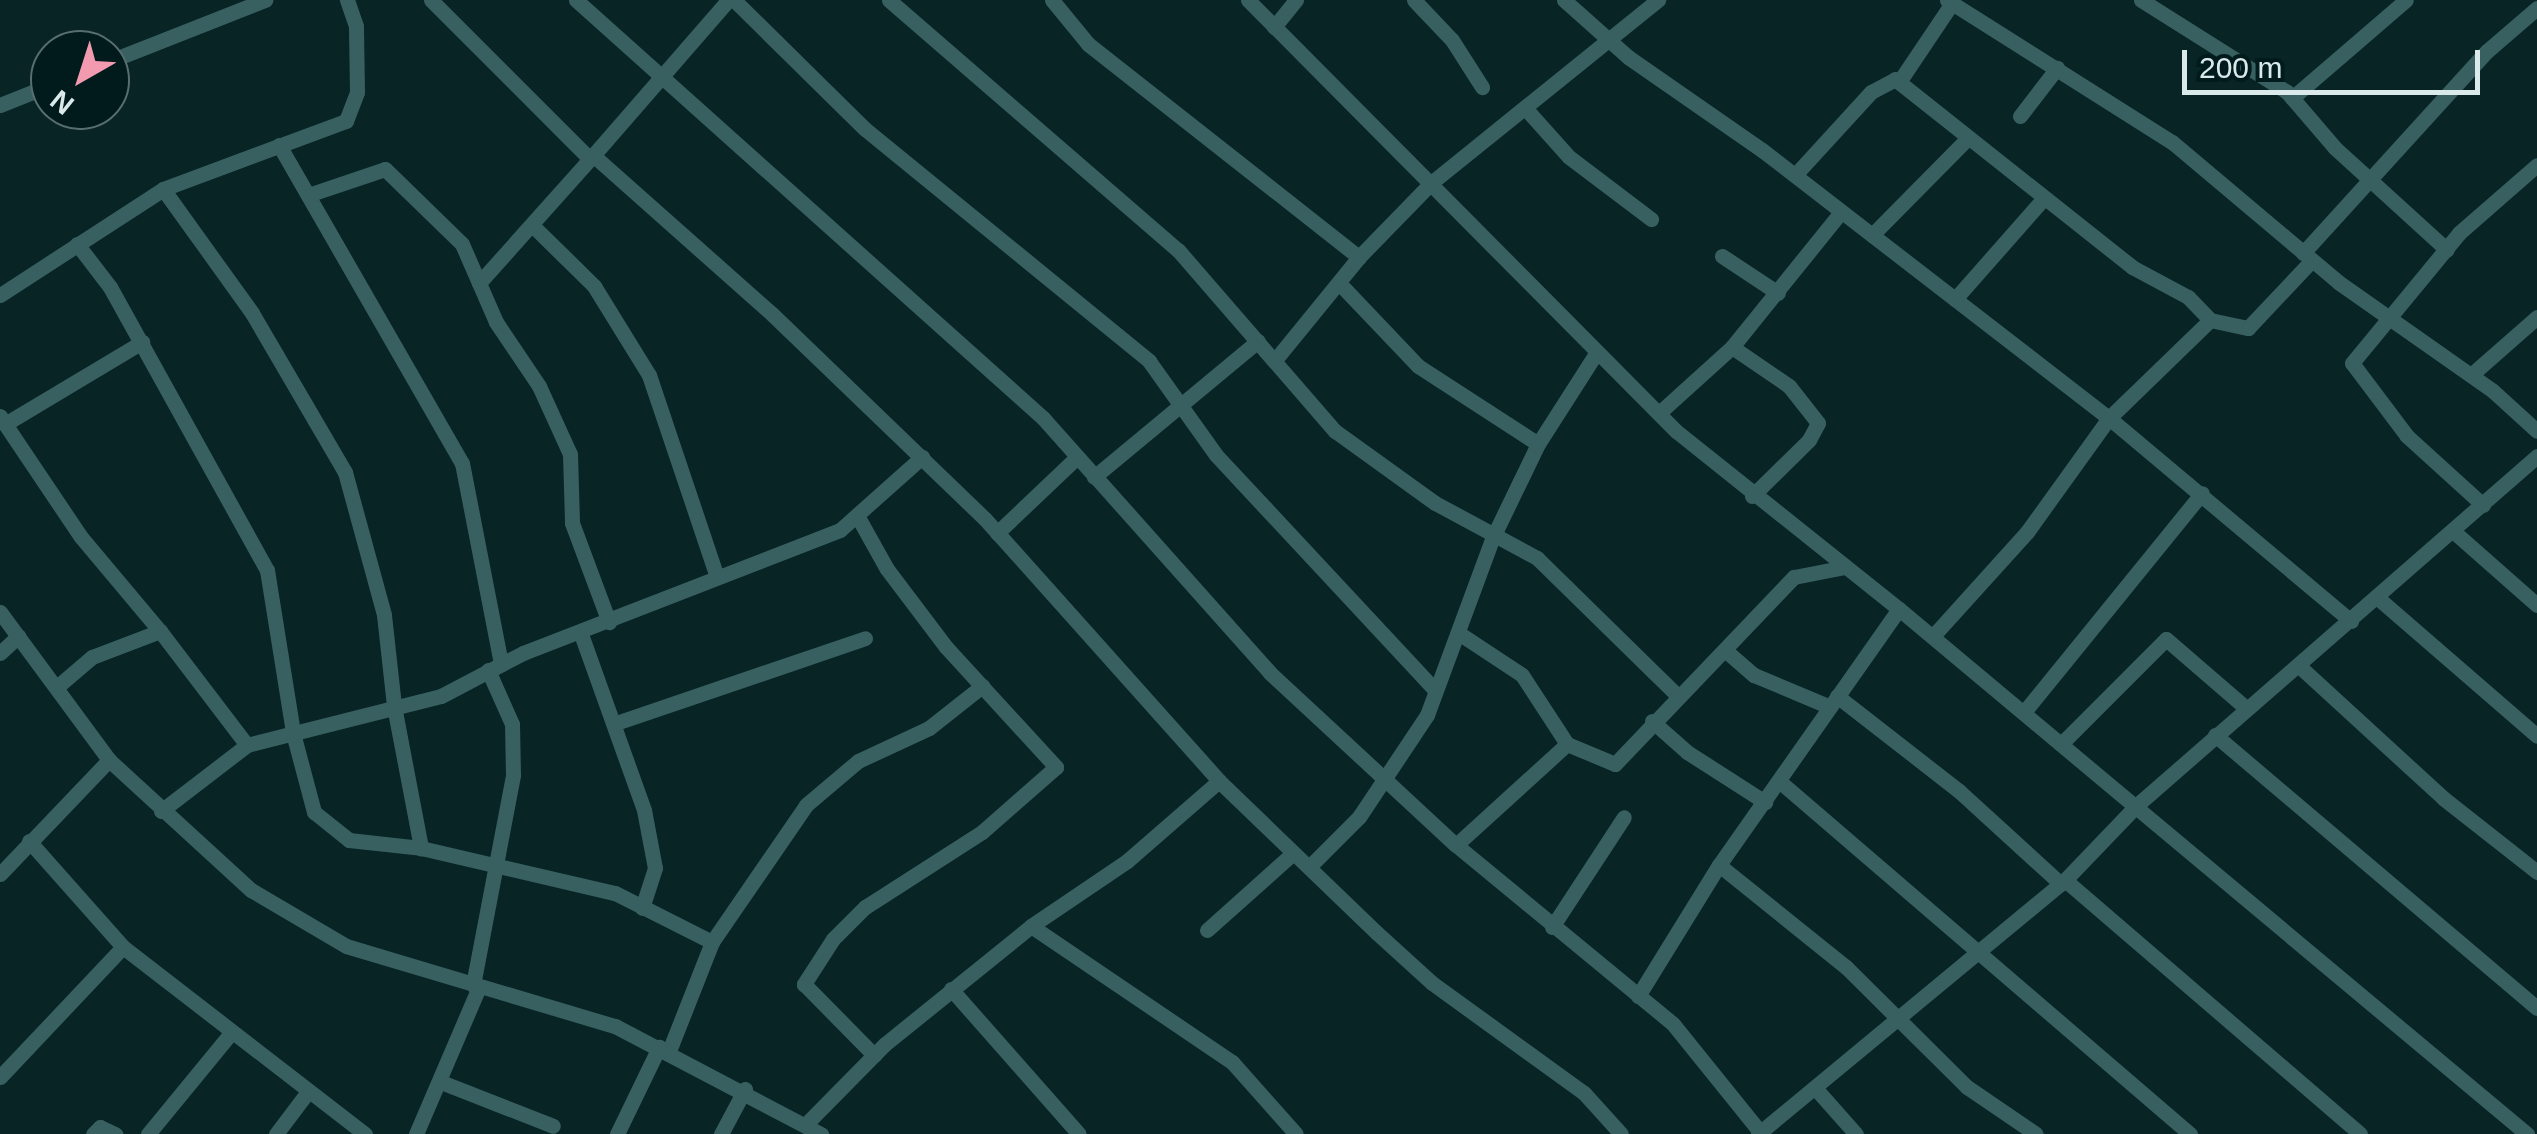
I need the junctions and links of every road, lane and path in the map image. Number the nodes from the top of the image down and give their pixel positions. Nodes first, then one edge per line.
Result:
1 (265, 0) edge
2 (347, 0) edge
3 (431, 0) edge
4 (576, 0) edge
5 (888, 0) edge
6 (1248, 0) edge
7 (1296, 0) edge
8 (1414, 0) edge
9 (1564, 0) edge
10 (1658, 0) edge
11 (2140, 0) edge
12 (2406, 0) edge
13 (725, 1) edge
14 (1054, 1) edge
15 (1949, 2) edge
16 (2537, 8) edge
17 (1274, 26) junction
18 (1608, 40) junction
19 (130, 54) edge
20 (2057, 68) junction
21 (664, 78) junction
22 (1900, 82) junction
23 (1482, 87) dead end
24 (30, 93) edge
25 (2292, 98) junction
26 (0, 105) edge
27 (1526, 108) junction
28 (2020, 116) dead end
29 (1968, 138) junction
30 (280, 145) junction
31 (592, 158) junction
32 (2537, 165) edge
33 (1795, 175) junction
34 (2369, 180) junction
35 (1431, 183) junction
36 (163, 190) junction
37 (308, 195) junction
38 (2044, 198) junction
39 (1841, 212) junction
40 (1651, 219) dead end
41 (532, 225) junction
42 (1872, 235) junction
43 (76, 244) junction
44 (2446, 250) junction
45 (1722, 256) dead end
46 (2307, 256) junction
47 (1359, 257) junction
48 (479, 283) junction
49 (1340, 284) junction
50 (1778, 293) junction
51 (0, 296) edge
52 (1955, 299) junction
53 (2537, 317) edge
54 (2388, 319) junction
55 (2210, 320) junction
56 (1258, 341) junction
57 (142, 342) junction
58 (1732, 346) junction
59 (1595, 355) junction
60 (1275, 360) junction
61 (2471, 375) junction
62 (1182, 408) junction
63 (1659, 414) junction
64 (2109, 418) junction
65 (2, 420) edge
66 (2537, 431) edge
67 (1538, 444) junction
68 (2537, 456) edge
69 (922, 457) junction
70 (1077, 457) junction
71 (1094, 476) junction
72 (2202, 493) junction
73 (1752, 496) junction
74 (2483, 504) junction
75 (860, 519) junction
76 (2454, 531) junction
77 (996, 533) junction
78 (1494, 537) junction
79 (1845, 567) junction
80 (717, 577) junction
81 (2379, 599) junction
82 (2537, 605) edge
83 (1899, 609) junction
84 (0, 612) edge
85 (2351, 621) junction
86 (609, 622) junction
87 (160, 630) junction
88 (581, 634) junction
89 (1460, 634) junction
90 (18, 636) junction
91 (1932, 636) junction
92 (865, 638) dead end
93 (1726, 651) junction
94 (0, 653) edge
95 (2298, 665) junction
96 (494, 667) junction
97 (58, 686) junction
98 (982, 686) junction
99 (1435, 690) junction
100 (1676, 694) junction
101 (1833, 701) junction
102 (394, 706) junction
103 (2246, 708) junction
104 (2024, 712) junction
105 (1652, 721) junction
106 (616, 722) junction
107 (293, 732) junction
108 (2215, 735) junction
109 (2537, 736) edge
110 (2062, 743) junction
111 (247, 744) junction
112 (1567, 744) junction
113 (110, 760) junction
114 (1388, 776) junction
115 (1219, 781) junction
116 (1779, 782) junction
117 (1764, 802) junction
118 (2136, 805) junction
119 (160, 811) junction
120 (1624, 817) dead end
121 (29, 841) junction
122 (1456, 845) junction
123 (422, 848) junction
124 (1294, 853) junction
125 (1720, 865) junction
126 (1308, 868) junction
127 (499, 870) junction
128 (2537, 872) edge
129 (0, 874) edge
130 (2063, 882) junction
131 (642, 908) junction
132 (1031, 926) junction
133 (1552, 927) junction
134 (1206, 930) dead end
135 (712, 942) junction
136 (123, 947) junction
137 (1982, 950) junction
138 (476, 986) junction
139 (951, 989) junction
140 (1638, 996) junction
141 (2537, 1008) edge
142 (1901, 1019) junction
143 (231, 1034) junction
144 (664, 1049) junction
145 (874, 1055) junction
146 (0, 1077) edge
147 (441, 1082) junction
148 (745, 1089) junction
149 (1816, 1089) junction
150 (307, 1092) junction
151 (806, 1124) junction
152 (553, 1126) dead end
153 (1759, 1133) edge
154 (93, 1134) edge
155 (115, 1134) edge
156 (148, 1134) edge
157 (276, 1134) edge
158 (365, 1134) edge
159 (416, 1134) edge
160 (617, 1134) edge
161 (721, 1134) edge
162 (821, 1134) edge
163 (1079, 1134) edge
164 (1296, 1134) edge
165 (1620, 1134) edge
166 (1856, 1134) edge
167 (2036, 1134) edge
168 (2190, 1134) edge
169 (2360, 1134) edge
170 (2527, 1134) edge

1 - 19 street
2 - 30 street
3 - 31 street
4 - 21 street
5 - 56 street
6 - 17 street
7 - 17 street
8 - 23 street
9 - 18 street
10 - 18 street
11 - 25 street
12 - 25 street
13 - 21 street
13 - 62 street
14 - 47 street
15 - 20 street
15 - 22 street
16 - 34 street
17 - 35 street
18 - 27 street
18 - 33 street
20 - 28 street
20 - 46 street
21 - 31 street
21 - 70 street
22 - 29 street
22 - 33 street
24 - 26 street
25 - 34 street
27 - 35 street
27 - 40 street
29 - 38 street
29 - 42 street
30 - 36 street
30 - 37 street
31 - 41 street
31 - 69 street
32 - 44 street
33 - 39 street
34 - 44 street
34 - 46 street
35 - 47 street
35 - 59 street
36 - 43 street
36 - 102 street
37 - 48 street
37 - 96 street
38 - 52 street
38 - 55 street
39 - 42 street
39 - 50 street
41 - 48 street
41 - 80 street
42 - 52 street
43 - 51 street
43 - 57 street
44 - 54 street
45 - 50 street
46 - 54 street
46 - 55 street
47 - 49 street
48 - 86 street
49 - 60 street
49 - 67 street
50 - 58 street
52 - 64 street
53 - 61 street
54 - 61 street
54 - 74 street
55 - 64 street
56 - 60 street
56 - 62 street
57 - 65 street
57 - 107 street
58 - 63 street
58 - 73 street
59 - 63 street
59 - 67 street
60 - 78 street
61 - 66 street
62 - 71 street
62 - 99 street
63 - 73 street
64 - 72 street
64 - 91 street
65 - 87 street
67 - 78 street
68 - 74 street
69 - 75 street
69 - 77 street
70 - 71 street
70 - 77 street
71 - 114 street
72 - 85 street
72 - 104 street
73 - 79 street
74 - 76 street
75 - 80 street
75 - 98 street
76 - 81 street
76 - 82 street
77 - 115 street
78 - 89 street
78 - 100 street
79 - 83 street
79 - 93 street
80 - 86 street
81 - 85 street
81 - 109 street
83 - 91 street
83 - 101 street
84 - 90 street
85 - 95 street
86 - 88 street
87 - 97 street
87 - 111 street
88 - 96 street
88 - 106 street
89 - 99 street
89 - 112 street
90 - 94 street
90 - 97 street
91 - 104 street
92 - 106 street
93 - 100 street
93 - 101 street
95 - 103 street
95 - 128 street
96 - 102 street
96 - 127 street
97 - 113 street
98 - 135 street
98 - 145 street
99 - 114 street
100 - 105 street
101 - 116 street
101 - 130 street
102 - 107 street
102 - 123 street
103 - 108 street
103 - 110 street
104 - 110 street
105 - 112 street
105 - 117 street
106 - 131 street
107 - 111 street
107 - 123 street
108 - 118 street
108 - 141 street
110 - 118 street
111 - 119 street
112 - 122 street
113 - 119 street
113 - 121 street
114 - 122 street
114 - 126 street
115 - 124 street
115 - 132 street
116 - 117 street
116 - 137 street
117 - 125 street
118 - 130 street
118 - 170 street
119 - 138 street
120 - 133 street
121 - 129 street
121 - 136 street
122 - 133 street
123 - 127 street
124 - 126 street
124 - 134 street
125 - 140 street
125 - 142 street
126 - 165 street
127 - 131 street
127 - 138 street
130 - 137 street
130 - 169 street
131 - 135 street
132 - 139 street
132 - 164 street
133 - 140 street
135 - 144 street
136 - 143 street
136 - 146 street
137 - 142 street
137 - 168 street
138 - 144 street
138 - 147 street
139 - 145 street
139 - 163 street
140 - 153 street
142 - 149 street
142 - 167 street
143 - 150 street
143 - 156 street
144 - 148 street
144 - 160 street
145 - 151 street
147 - 152 street
147 - 159 street
148 - 151 street
148 - 161 street
149 - 153 street
149 - 166 street
150 - 157 street
150 - 158 street
151 - 162 street
154 - 155 street

